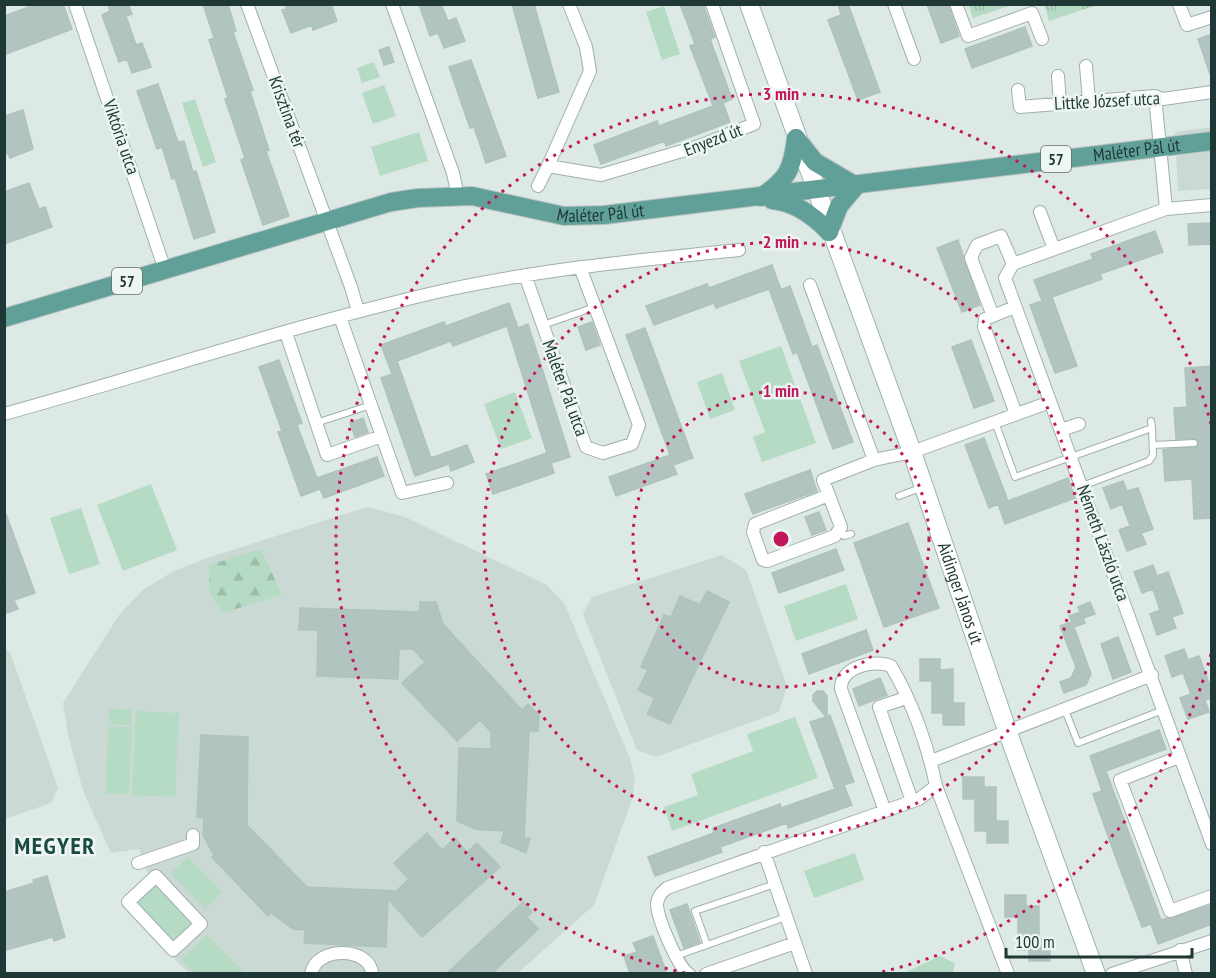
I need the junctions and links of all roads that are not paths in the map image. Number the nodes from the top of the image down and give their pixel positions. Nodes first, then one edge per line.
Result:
1 (75, 4) edge
2 (392, 4) edge
3 (569, 4) edge
4 (712, 4) edge
5 (749, 4) edge
6 (894, 4) edge
7 (956, 4) edge
8 (1179, 4) edge
9 (247, 5) edge
10 (1212, 17) edge
11 (1042, 39) dead end
12 (914, 59) dead end
13 (1086, 66) dead end
14 (1058, 76) dead end
15 (1018, 90) dead end
16 (1212, 92) edge
17 (1155, 96) junction
18 (1089, 101) junction
19 (1060, 104) junction
20 (796, 138) junction
21 (1212, 141) edge
22 (1163, 147) junction
23 (548, 166) junction
24 (538, 186) dead end
25 (856, 186) junction
26 (814, 191) junction
27 (458, 196) junction
28 (759, 198) junction
29 (1212, 205) edge
30 (1166, 209) junction
31 (1040, 212) dead end
32 (326, 220) junction
33 (829, 232) junction
34 (1054, 249) junction
35 (739, 250) dead end
36 (1013, 264) junction
37 (580, 267) junction
38 (165, 270) junction
39 (525, 275) junction
40 (810, 285) dead end
41 (595, 307) junction
42 (1015, 308) junction
43 (358, 311) junction
44 (340, 316) junction
45 (993, 316) junction
46 (4, 318) edge
47 (543, 325) junction
48 (286, 333) junction
49 (1050, 402) junction
50 (371, 405) junction
51 (4, 414) edge
52 (1016, 414) junction
53 (994, 422) junction
54 (316, 423) junction
55 (1079, 424) dead end
56 (1061, 430) junction
57 (382, 436) junction
58 (1194, 443) dead end
59 (1153, 445) junction
60 (912, 452) junction
61 (1072, 457) junction
62 (874, 460) junction
63 (447, 483) dead end
64 (1082, 486) junction
65 (924, 487) junction
66 (829, 495) junction
67 (899, 496) dead end
68 (1152, 675) junction
69 (906, 698) junction
70 (1065, 710) junction
71 (1163, 710) junction
72 (1008, 733) junction
73 (1179, 757) junction
74 (931, 761) junction
75 (936, 786) junction
76 (912, 801) junction
77 (885, 811) junction
78 (193, 835) dead end
79 (1212, 844) edge
80 (764, 852) junction
81 (138, 863) dead end
82 (775, 884) junction
83 (1212, 896) edge
84 (786, 917) junction
85 (1212, 941) edge
86 (795, 943) junction
87 (706, 945) junction
88 (173, 950) joint
89 (1180, 950) junction
90 (675, 956) junction
91 (311, 974) edge
92 (372, 974) edge
93 (689, 974) edge
94 (706, 974) edge
95 (806, 974) edge
96 (1008, 974) edge
97 (1096, 974) edge
98 (1112, 974) edge
99 (1186, 974) edge

1 - 38 street, Viktória utca
2 - 27 street
3 - 23 street
4 - 23 street, Enyezd út
5 - 20 street, Aidinger János út
6 - 12 street
7 - 11 street
8 - 10 street
9 - 32 street, Krisztina tér
13 - 18 street
14 - 19 street
15 - 19 street, Littke József utca
16 - 17 street, Littke József utca
17 - 18 street, Littke József utca
17 - 22 street
18 - 19 street, Littke József utca
20 - 25 main road
20 - 26 street, Aidinger János út
20 - 28 main road
21 - 22 main road, Maléter Pál út / 57
22 - 25 main road, Maléter Pál út / 57
22 - 30 street
23 - 24 street
25 - 26 main road, Maléter Pál út / 57
25 - 33 main road
26 - 28 main road, Maléter Pál út / 57
26 - 33 street, Aidinger János út
27 - 28 main road, Maléter Pál út / 57
27 - 32 main road, Maléter Pál út / 57
28 - 33 main road
29 - 30 street
30 - 34 street
31 - 34 street
32 - 38 main road, Maléter Pál út / 57
32 - 43 street, Krisztina tér
33 - 60 street, Aidinger János út
34 - 36 street
35 - 37 street
36 - 42 street, Németh László utca
36 - 45 street
37 - 39 street
37 - 41 street, Maléter Pál utca
38 - 46 main road, Maléter Pál út / 57
39 - 43 street
39 - 47 street, Maléter Pál utca
40 - 62 street
41 - 47 lane
41 - 47 street, Maléter Pál utca
42 - 45 street
42 - 49 street, Németh László utca
43 - 44 street
44 - 48 street
44 - 50 street
45 - 52 street
48 - 51 street
48 - 54 street
49 - 52 street
49 - 56 street, Németh László utca
50 - 54 lane
50 - 57 street
52 - 53 street
53 - 60 street
53 - 61 lane
54 - 57 street
55 - 56 street
56 - 61 street, Németh László utca
57 - 63 street
58 - 59 lane
59 - 61 lane
59 - 64 lane
60 - 62 street
60 - 65 street, Aidinger János út
61 - 64 street, Németh László utca
62 - 66 street
64 - 68 street, Németh László utca
65 - 67 lane
65 - 72 street, Aidinger János út
66 - 66 street
68 - 70 street
68 - 71 street, Németh László utca
69 - 74 street
69 - 76 street
69 - 77 street
70 - 71 lane
70 - 72 street
71 - 73 street, Németh László utca
72 - 74 street
72 - 97 street, Aidinger János út
73 - 79 street, Németh László utca
73 - 83 street
74 - 75 street
75 - 76 street
75 - 96 street
76 - 77 street
77 - 80 street
78 - 81 street
80 - 82 street
80 - 90 street
82 - 84 street
82 - 87 lane
84 - 86 street
84 - 87 lane
85 - 89 street
86 - 94 street
86 - 95 street
87 - 90 lane
88 - 88 street
89 - 98 street
89 - 99 street
90 - 93 street
91 - 92 street

